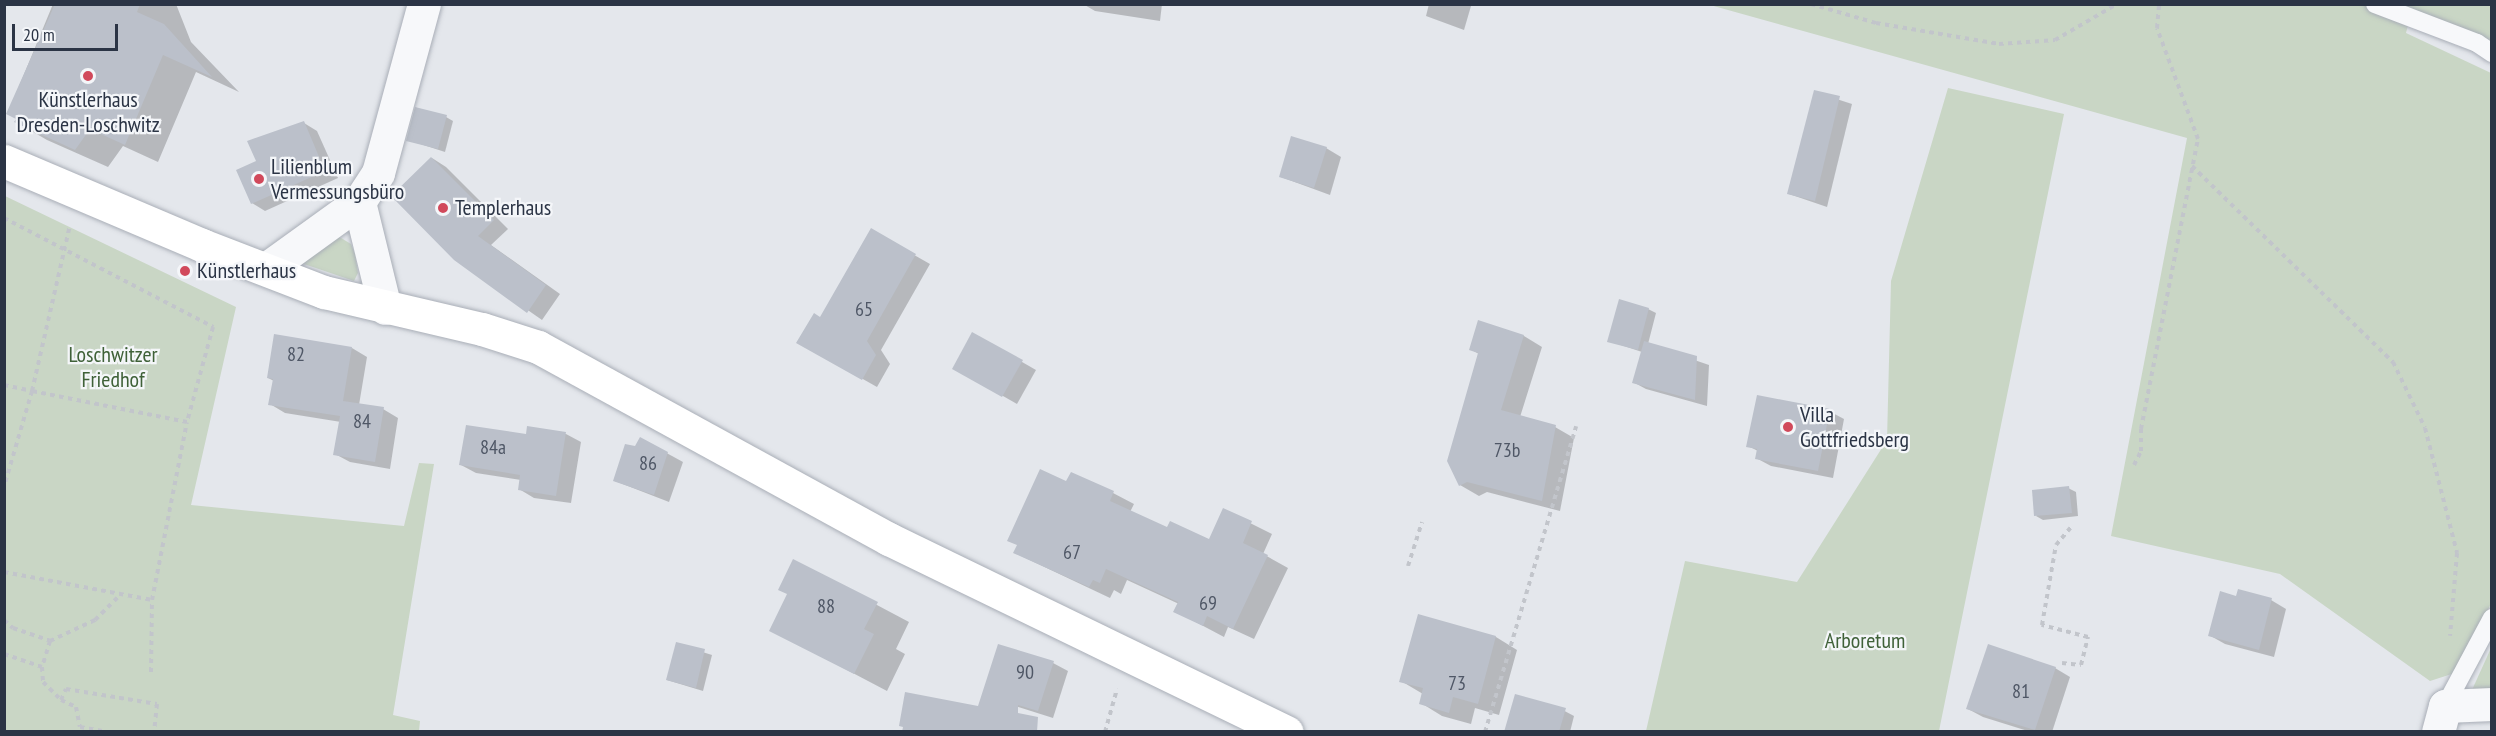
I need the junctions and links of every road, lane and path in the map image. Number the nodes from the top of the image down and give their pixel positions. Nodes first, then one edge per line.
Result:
1 (424, 4) edge
2 (1811, 4) edge
3 (2117, 4) edge
4 (2158, 4) edge
5 (2375, 4) edge
6 (2492, 52) edge
7 (4, 161) edge
8 (2192, 165) junction
9 (359, 202) junction
10 (4, 218) edge
11 (62, 248) junction
12 (266, 269) junction
13 (385, 308) junction
14 (4, 385) edge
15 (32, 391) junction
16 (187, 422) junction
17 (1576, 426) dead end
18 (2134, 465) dead end
19 (4, 486) edge
20 (1422, 522) dead end
21 (2071, 527) dead end
22 (1408, 566) dead end
23 (4, 572) edge
24 (120, 595) junction
25 (152, 600) junction
26 (2492, 618) edge
27 (4, 620) edge
28 (50, 641) junction
29 (2449, 647) dead end
30 (4, 654) edge
31 (1126, 655) junction
32 (2062, 663) dead end
33 (42, 667) junction
34 (151, 672) dead end
35 (61, 700) junction
36 (2492, 704) edge
37 (2441, 719) edge
38 (80, 729) edge
39 (107, 732) edge
40 (154, 732) edge
41 (1105, 732) edge
42 (1287, 732) edge
43 (1485, 732) edge

1 - 9 street
2 - 3 path
4 - 8 path
5 - 6 lane
7 - 12 main road
8 - 18 path
8 - 29 path
9 - 12 street
9 - 13 street
10 - 11 path
11 - 15 path
11 - 16 path
12 - 13 main road
13 - 31 main road
14 - 15 path
15 - 16 path
15 - 19 path
16 - 25 path
17 - 43 path
20 - 22 path
21 - 32 path
23 - 24 path
24 - 25 path
24 - 28 path
25 - 34 path
26 - 37 lane
27 - 28 path
28 - 33 path
30 - 33 path
31 - 41 path
31 - 42 main road
33 - 35 path
35 - 38 path
35 - 40 path
36 - 37 street
38 - 39 path

